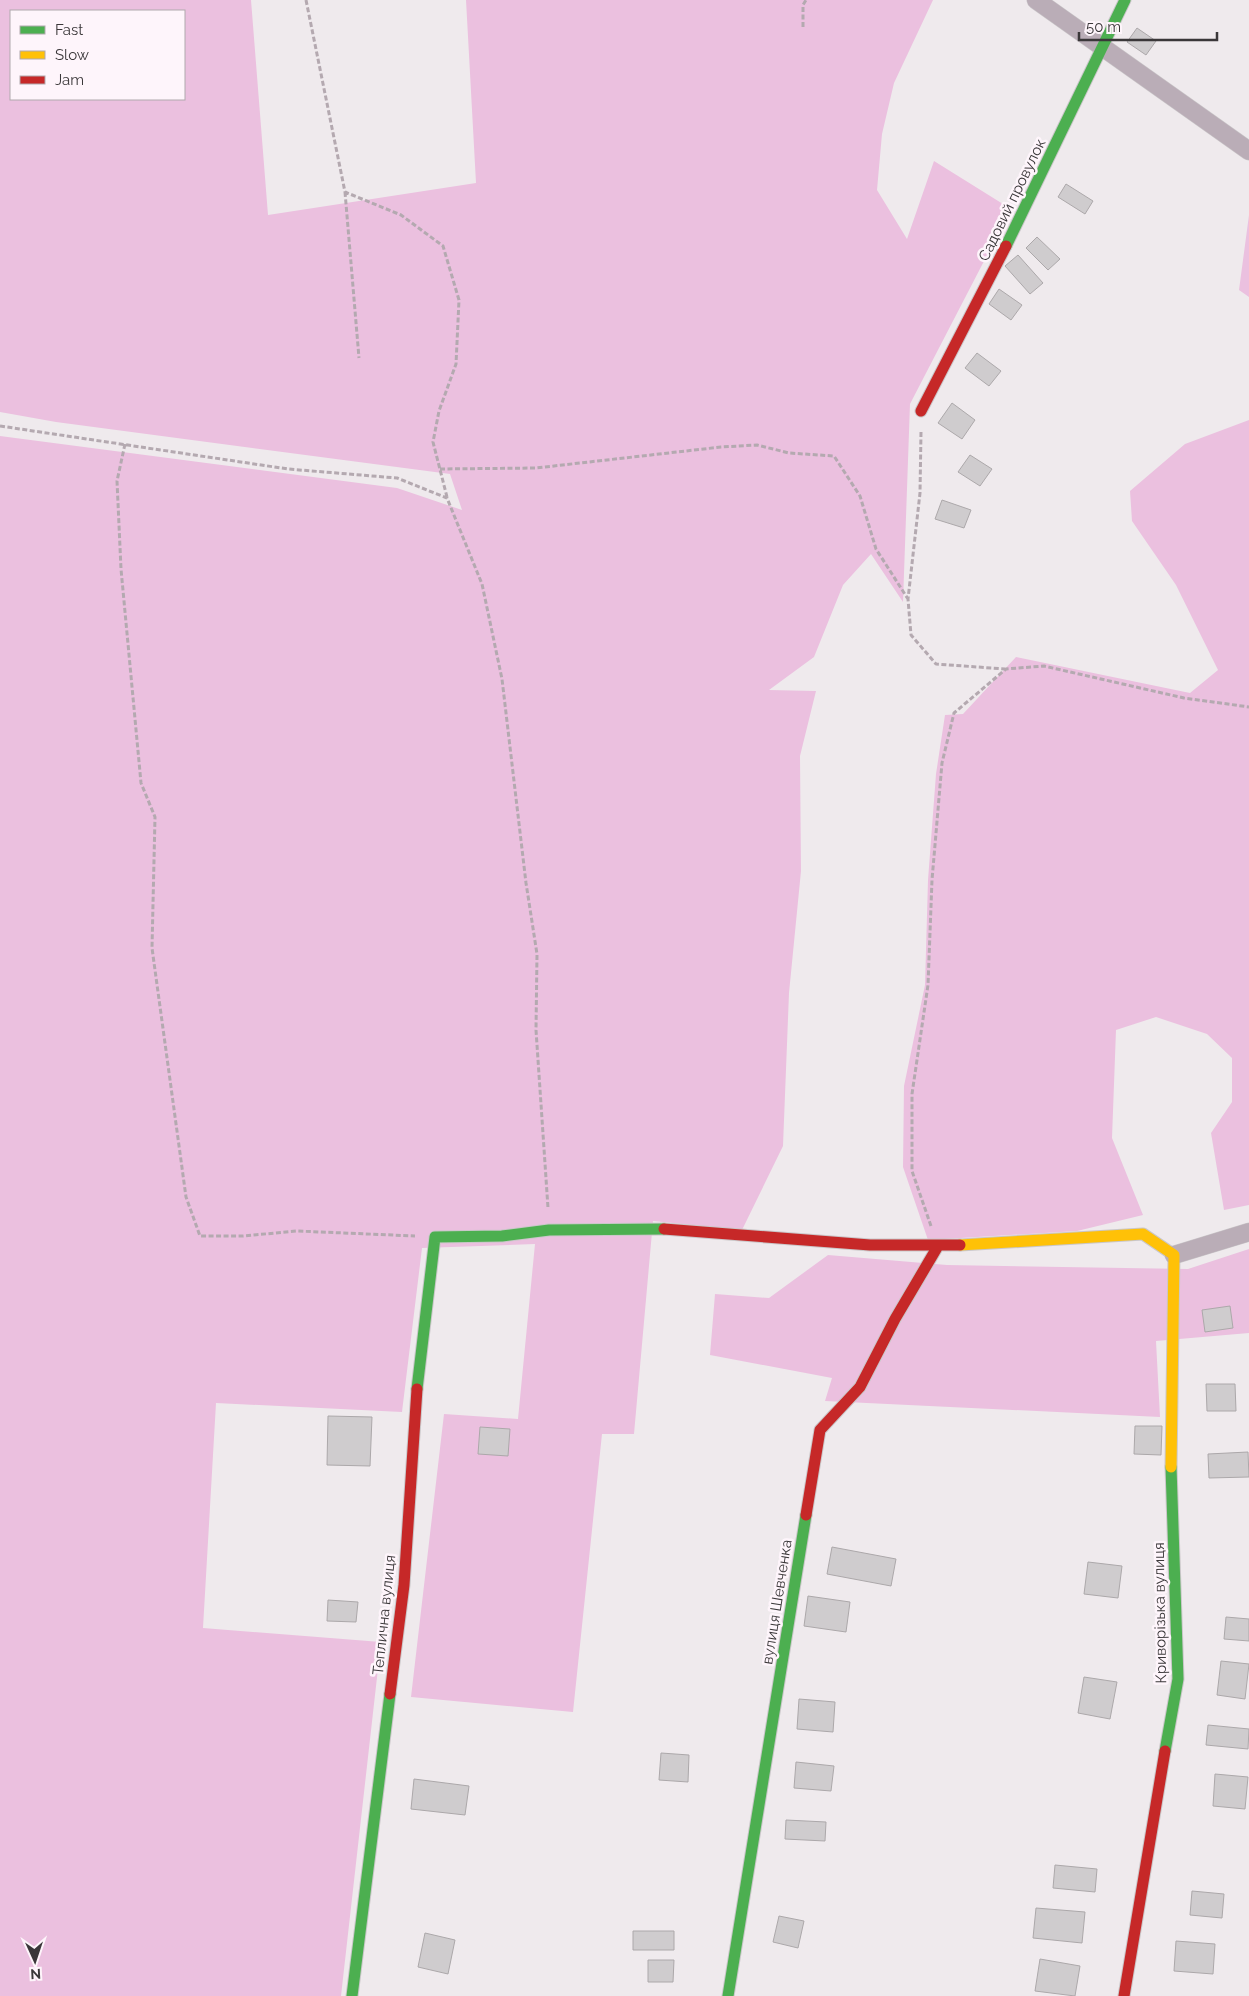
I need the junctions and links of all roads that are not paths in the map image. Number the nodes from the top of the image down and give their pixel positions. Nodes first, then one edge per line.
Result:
1 (1036, 0) edge
2 (1125, 0) edge
3 (1104, 47) junction
4 (1249, 151) edge
5 (921, 411) road end
6 (1249, 1232) edge
7 (938, 1246) junction
8 (1174, 1255) junction
9 (352, 1996) edge
10 (728, 1996) edge
11 (1124, 1996) edge

1 - 3 street
2 - 3 street, Садовий провулок
3 - 4 street
3 - 5 street, Садовий провулок
6 - 8 street
7 - 8 street
7 - 9 street, Теплична вулиця
7 - 10 street, вулиця Шевченка
8 - 11 street, Криворізька вулиця

